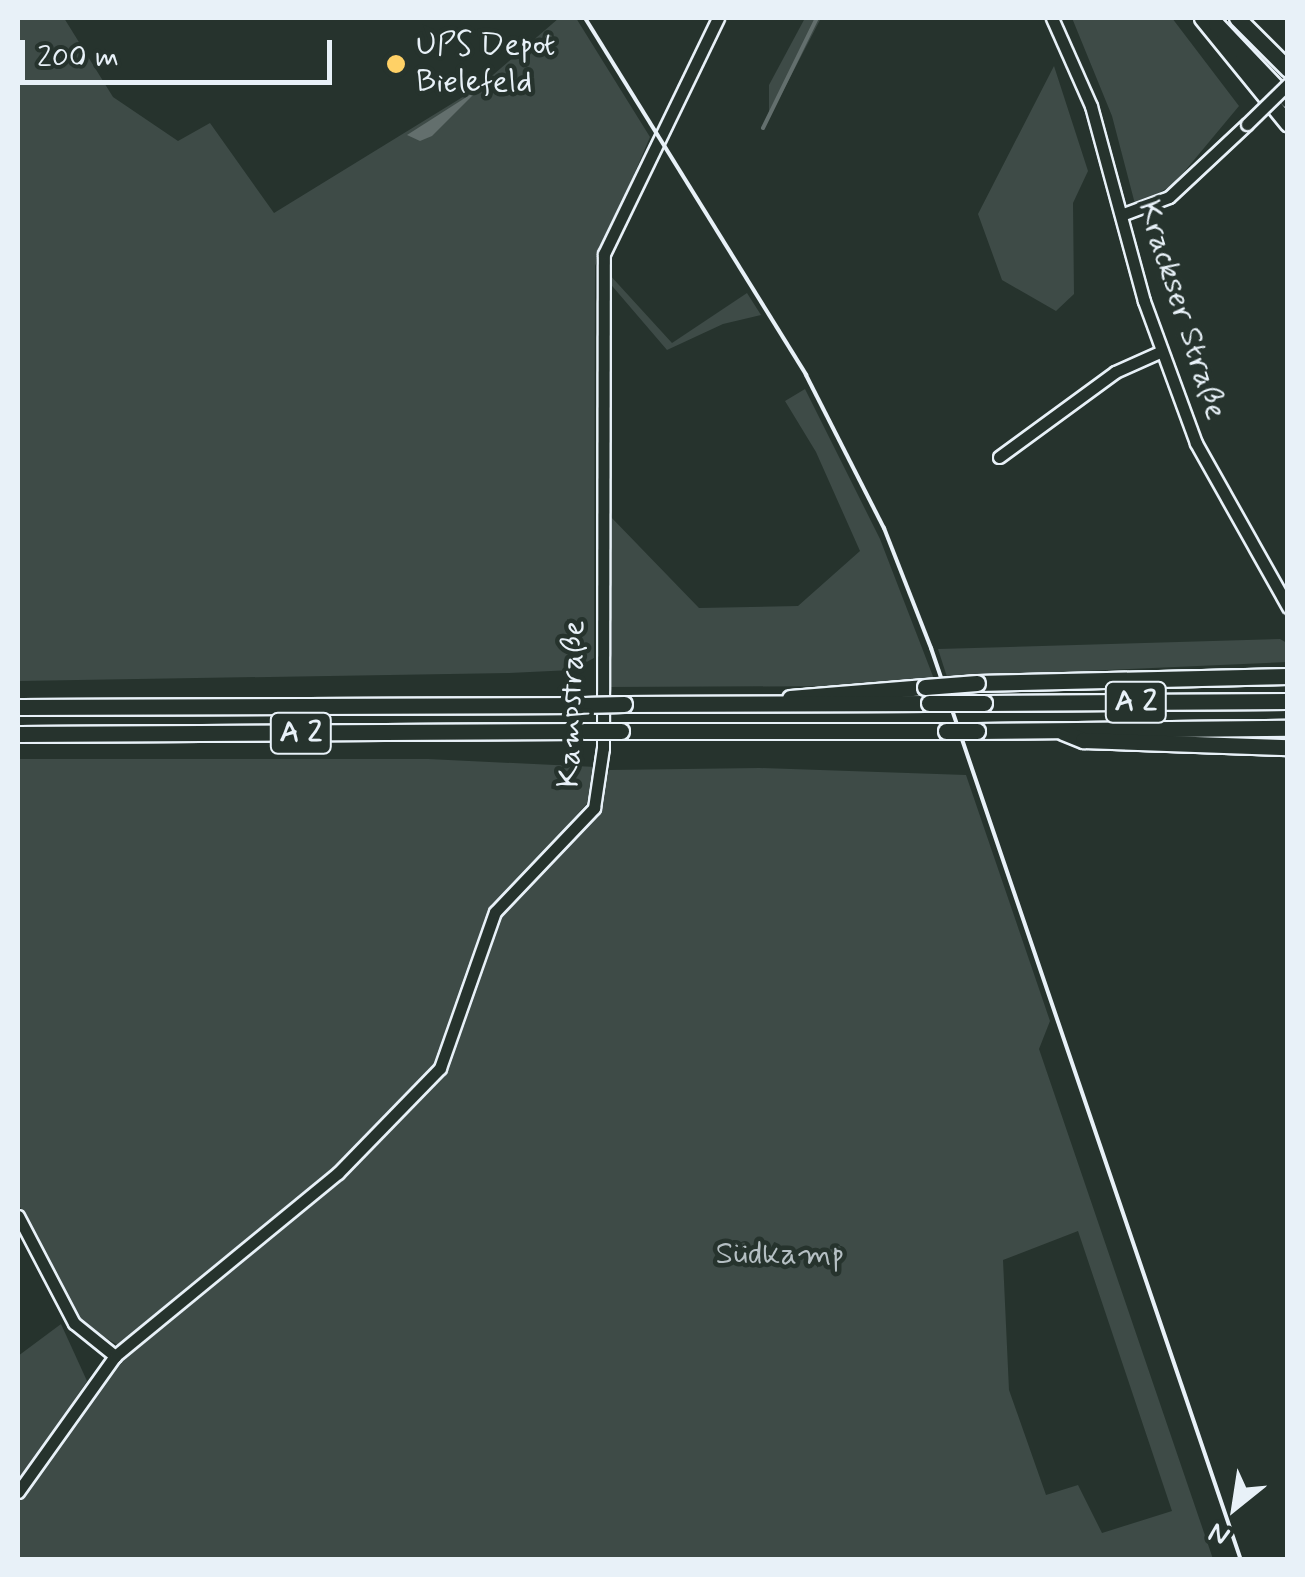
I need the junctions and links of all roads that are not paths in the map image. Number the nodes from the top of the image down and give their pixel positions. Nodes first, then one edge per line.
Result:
1 (718, 18) edge
2 (1052, 18) edge
3 (1202, 18) edge
4 (1210, 18) edge
5 (1237, 18) edge
6 (1288, 69) edge
7 (1288, 84) edge
8 (1288, 100) edge
9 (1288, 124) edge
10 (1122, 216) junction
11 (1160, 352) junction
12 (999, 457) dead end
13 (1288, 607) edge
14 (1288, 676) edge
15 (927, 695) junction
16 (1288, 702) edge
17 (18, 707) edge
18 (1288, 728) edge
19 (1060, 730) junction
20 (18, 734) edge
21 (1288, 747) edge
22 (18, 1216) edge
23 (114, 1356) junction
24 (18, 1492) edge

1 - 23 street, Kampstraße
2 - 10 street, Krackser Straße
3 - 9 highway
4 - 8 highway
5 - 6 highway
7 - 10 street, bridge
10 - 11 street, Krackser Straße
11 - 12 street
11 - 13 street, Krackser Straße
14 - 15 highway, bridge
15 - 16 highway, A 2, bridge
15 - 17 highway, A 2, bridge
18 - 19 highway, A 2
19 - 20 highway, A 2, bridge
19 - 21 highway
22 - 23 street
23 - 24 street, Kampstraße

